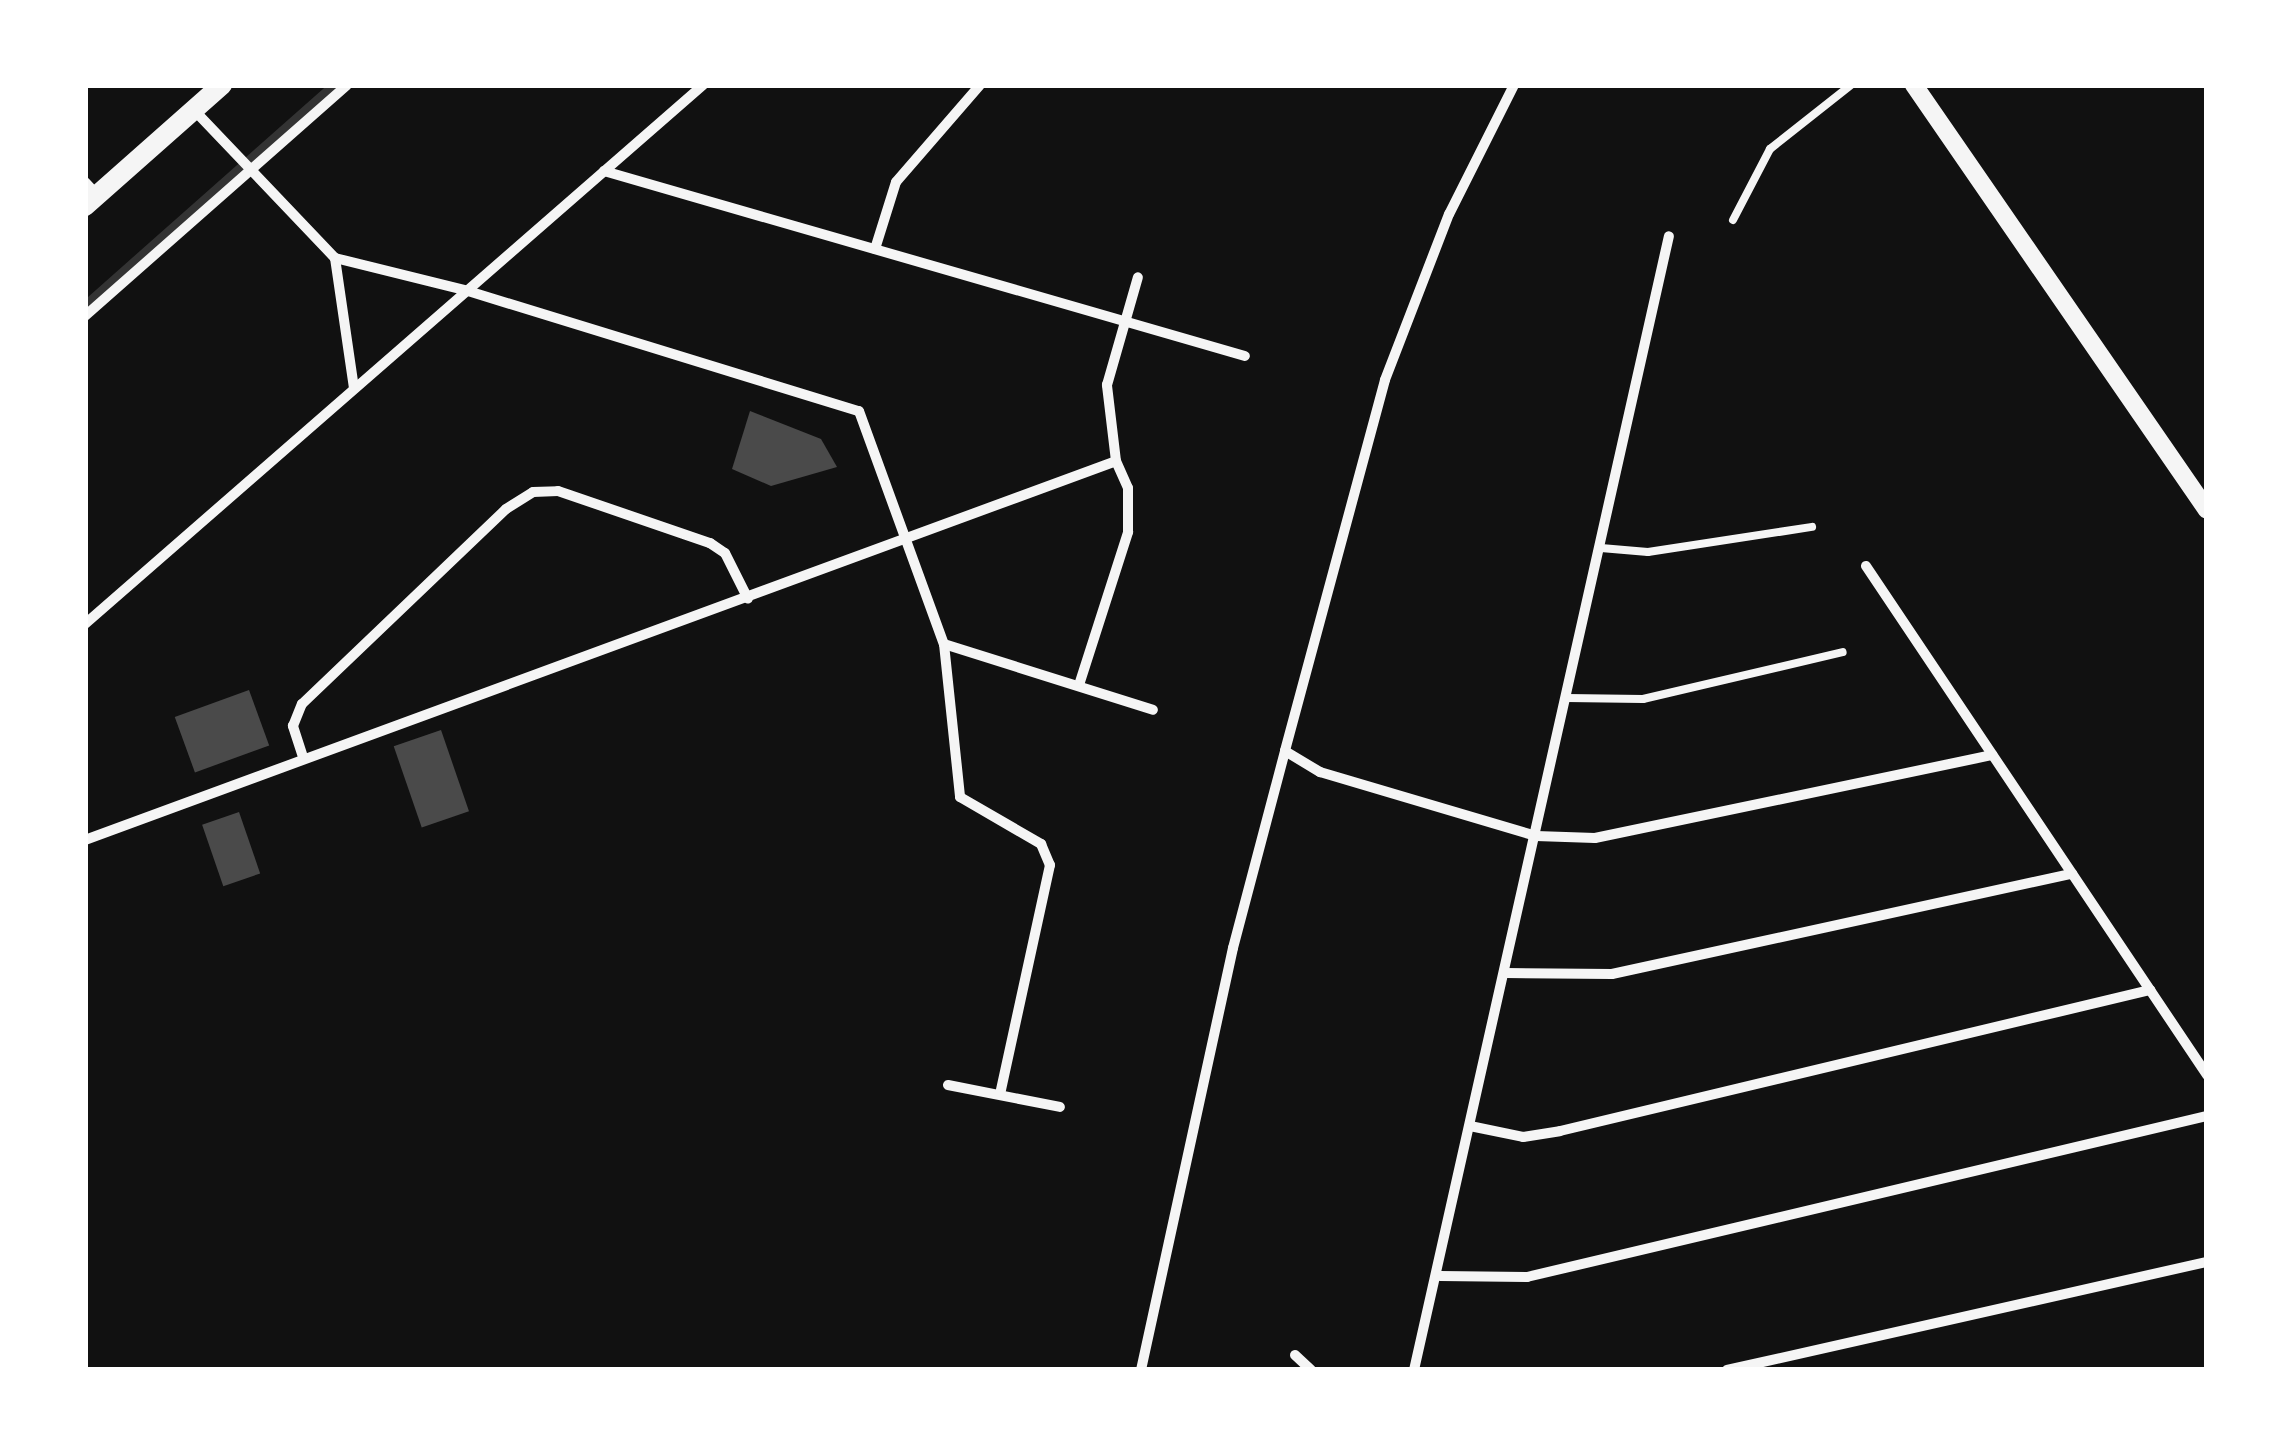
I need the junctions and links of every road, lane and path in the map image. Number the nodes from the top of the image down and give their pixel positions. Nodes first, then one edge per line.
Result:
1 (222, 85) edge
2 (347, 85) edge
3 (704, 85) edge
4 (980, 85) edge
5 (1514, 85) edge
6 (1851, 85) edge
7 (1914, 85) edge
8 (194, 109) junction
9 (252, 167) junction
10 (604, 171) junction
11 (89, 194) edge
12 (1733, 220) dead end
13 (1670, 236) dead end
14 (875, 249) junction
15 (335, 258) junction
16 (1138, 277) dead end
17 (468, 290) junction
18 (85, 316) edge
19 (1122, 318) junction
20 (1244, 356) dead end
21 (354, 389) junction
22 (1116, 461) junction
23 (2207, 510) edge
24 (1812, 527) dead end
25 (908, 538) junction
26 (1601, 548) junction
27 (1866, 566) dead end
28 (748, 599) junction
29 (85, 624) edge
30 (944, 644) junction
31 (1843, 652) dead end
32 (1079, 685) junction
33 (1567, 698) junction
34 (1153, 710) dead end
35 (1285, 751) junction
36 (1992, 755) junction
37 (302, 757) junction
38 (1536, 836) junction
39 (85, 840) edge
40 (2072, 874) junction
41 (1506, 974) junction
42 (2150, 990) junction
43 (2207, 1075) edge
44 (948, 1085) dead end
45 (1000, 1094) junction
46 (1060, 1107) dead end
47 (2207, 1116) edge
48 (1470, 1126) junction
49 (2207, 1262) edge
50 (1440, 1276) junction
51 (1295, 1354) dead end
52 (1141, 1370) edge
53 (1311, 1370) edge
54 (1414, 1370) edge
55 (1727, 1370) edge

1 - 8 main road
2 - 9 street
3 - 10 street
4 - 14 street
5 - 35 street
6 - 12 lane
7 - 23 street
8 - 9 street
8 - 11 main road
9 - 15 street
9 - 18 street
10 - 14 street
10 - 17 street
13 - 26 street
14 - 19 street
15 - 17 street
15 - 21 street
16 - 19 street
17 - 21 street
17 - 25 street
19 - 20 street
19 - 22 street
21 - 29 street
22 - 25 street
22 - 32 street
24 - 26 lane
25 - 28 street
25 - 30 street
26 - 33 street
27 - 36 street
28 - 37 street
28 - 37 street
30 - 32 street
30 - 45 street
31 - 33 lane
32 - 34 street
33 - 38 street
35 - 38 street
35 - 52 street
36 - 38 street
36 - 40 street
37 - 39 street
38 - 41 street
40 - 41 street
40 - 42 street
41 - 48 street
42 - 43 street
42 - 48 street
44 - 45 street
45 - 46 street
47 - 50 street
48 - 50 street
49 - 55 street
50 - 54 street
51 - 53 street

